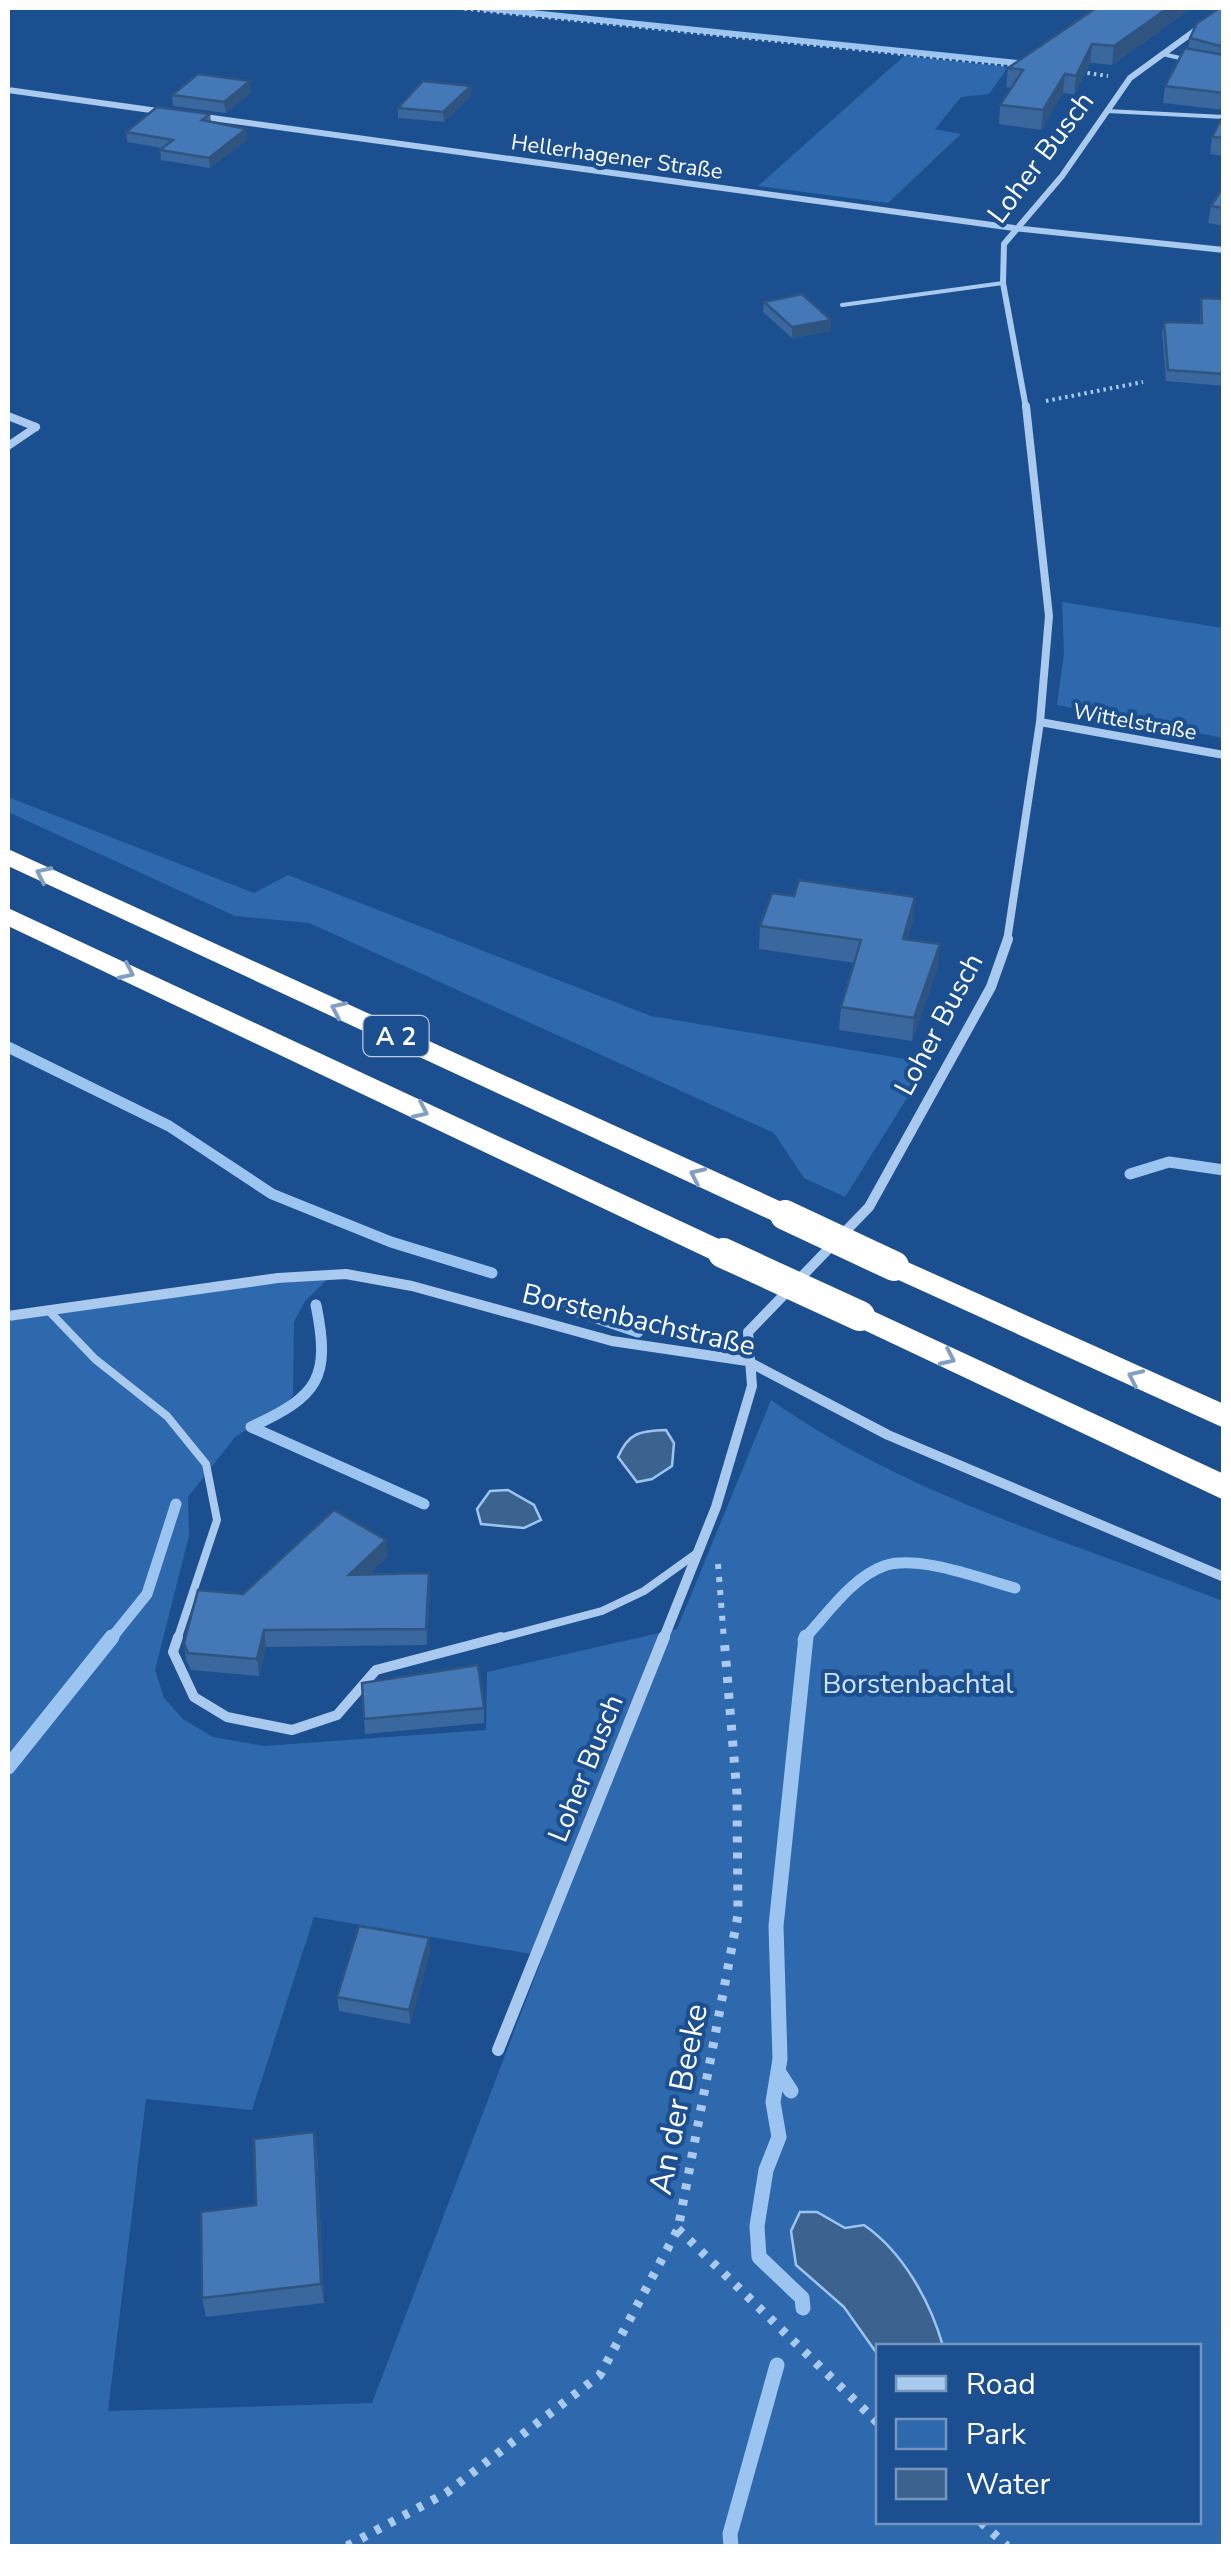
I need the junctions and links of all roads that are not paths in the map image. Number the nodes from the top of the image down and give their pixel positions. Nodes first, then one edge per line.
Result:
1 (1208, 21) edge
2 (1163, 54) junction
3 (1194, 61) edge
4 (8, 90) edge
5 (1107, 111) junction
6 (1224, 117) edge
7 (1014, 228) junction
8 (1224, 250) edge
9 (1003, 283) junction
10 (842, 306) dead end
11 (8, 416) edge
12 (8, 446) edge
13 (1040, 722) junction
14 (1224, 755) edge
15 (8, 858) edge
16 (8, 916) edge
17 (48, 1310) junction
18 (8, 1316) edge
19 (747, 1362) junction
20 (1224, 1418) edge
21 (1224, 1488) edge
22 (698, 1553) junction
23 (1224, 1577) edge
24 (498, 2050) dead end

1 - 2 street, Loher Busch
2 - 3 lane
2 - 5 street, Loher Busch
4 - 7 street, Hellerhagener Straße
5 - 6 lane
5 - 7 street, Loher Busch
7 - 8 street, Hellerhagener Straße
7 - 9 street, Loher Busch
9 - 10 lane
9 - 13 street, Loher Busch
11 - 12 street
13 - 14 street, Wittelstraße
13 - 19 street, Loher Busch
20 -> 15 highway, A 2, bridge
16 -> 21 highway, A 2, bridge
17 - 18 street, Borstenbachstraße
17 - 19 street, Borstenbachstraße
17 - 22 lane
19 - 22 street, Loher Busch
19 - 23 street, Borstenbachstraße
22 - 24 street, Loher Busch

